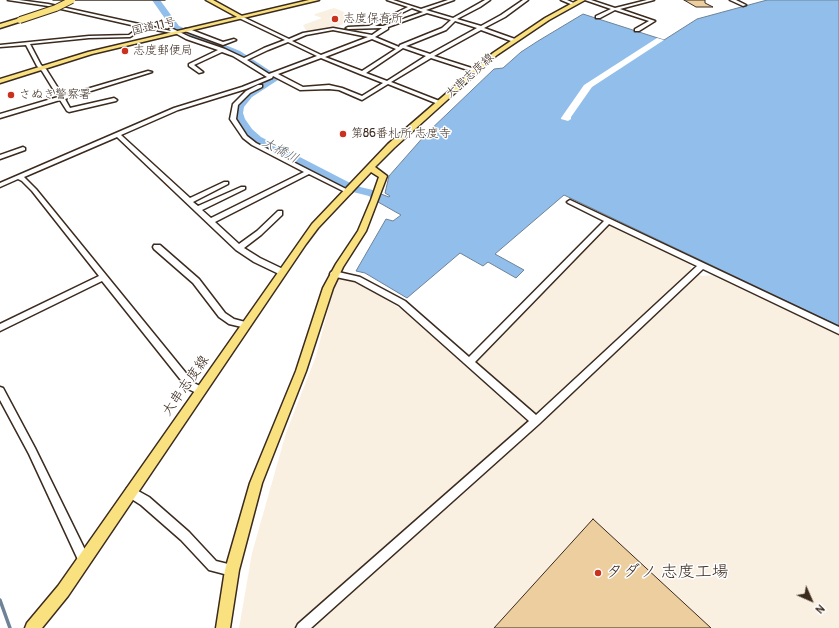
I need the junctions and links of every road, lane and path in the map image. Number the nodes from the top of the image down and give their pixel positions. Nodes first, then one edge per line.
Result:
1 (10, 0) edge
2 (72, 0) edge
3 (209, 0) edge
4 (316, 0) edge
5 (389, 0) edge
6 (452, 0) edge
7 (488, 0) edge
8 (526, 0) edge
9 (563, 0) edge
10 (582, 0) edge
11 (588, 0) edge
12 (652, 0) edge
13 (732, 0) edge
14 (574, 4) junction
15 (744, 5) dead end
16 (412, 7) junction
17 (615, 9) junction
18 (421, 10) junction
19 (426, 12) junction
20 (241, 17) junction
21 (598, 17) dead end
22 (453, 20) junction
23 (0, 26) edge
24 (144, 26) junction
25 (369, 27) junction
26 (384, 27) junction
27 (480, 28) junction
28 (333, 29) junction
29 (637, 30) dead end
30 (179, 31) junction
31 (372, 37) junction
32 (234, 40) dead end
33 (288, 40) junction
34 (513, 40) junction
35 (28, 44) junction
36 (0, 46) edge
37 (401, 48) junction
38 (223, 50) junction
39 (430, 56) junction
40 (321, 57) junction
41 (244, 60) junction
42 (40, 68) junction
43 (476, 71) junction
44 (150, 72) dead end
45 (201, 72) dead end
46 (362, 73) junction
47 (270, 77) junction
48 (0, 81) edge
49 (385, 82) junction
50 (62, 98) junction
51 (114, 100) dead end
52 (440, 103) junction
53 (0, 116) edge
54 (118, 135) junction
55 (23, 149) dead end
56 (0, 157) edge
57 (371, 168) junction
58 (308, 172) junction
59 (19, 177) junction
60 (226, 183) dead end
61 (0, 185) edge
62 (243, 188) dead end
63 (351, 190) junction
64 (189, 201) junction
65 (570, 202) dead end
66 (198, 209) junction
67 (280, 213) dead end
68 (211, 221) junction
69 (608, 221) junction
70 (158, 247) dead end
71 (239, 248) junction
72 (702, 266) junction
73 (282, 272) junction
74 (334, 274) junction
75 (103, 277) junction
76 (246, 325) junction
77 (0, 328) edge
78 (839, 331) edge
79 (469, 362) junction
80 (201, 390) junction
81 (0, 391) edge
82 (536, 421) junction
83 (131, 492) junction
84 (84, 560) junction
85 (232, 570) junction
86 (32, 628) edge
87 (223, 628) edge
88 (302, 628) edge

1 - 24 street
2 - 23 main road, bridge
3 - 20 main road
4 - 20 highway, 国道11号
5 - 16 street
6 - 18 street
7 - 22 street
8 - 27 street
9 - 14 street
10 - 14 main road, 大串志度線
11 - 17 street
12 - 17 street
13 - 15 street
14 - 34 main road, 大串志度線
16 - 18 street
16 - 25 street
17 - 21 street
17 - 29 street
18 - 19 street
19 - 22 street
19 - 26 street
20 - 30 highway, 国道11号
20 - 33 street
22 - 27 street
22 - 37 street
24 - 30 street
24 - 35 street
25 - 26 street
25 - 28 street
26 - 31 street
27 - 34 street
27 - 39 street
28 - 31 street
28 - 33 street
30 - 32 street
30 - 38 street
30 - 42 highway, 国道11号
31 - 37 street
31 - 40 street
33 - 40 street
33 - 41 street
34 - 43 main road, 大串志度線
35 - 36 street
35 - 42 street
37 - 39 street
37 - 46 street
38 - 41 street
38 - 45 street
39 - 43 street
39 - 49 street
40 - 46 street
40 - 47 street
41 - 47 street
42 - 48 highway, 国道11号
42 - 50 street
43 - 52 main road, 大串志度線
44 - 50 street
46 - 49 street
47 - 49 street
47 - 54 street
47 - 58 street
49 - 52 street
50 - 51 street
50 - 53 street
52 - 57 main road, 大串志度線
54 - 59 street
54 - 64 street
55 - 56 street
57 - 63 main road, 大串志度線
57 - 74 main road
58 - 63 street
58 - 68 street
59 - 61 street
59 - 75 street
60 - 64 street
62 - 66 street
63 - 73 main road, 大串志度線
64 - 66 street
65 - 69 street
66 - 68 street
67 - 71 street
68 - 71 street
69 - 72 street
69 - 79 street
70 - 76 street
71 - 73 street
72 - 78 street
72 - 82 street
73 - 76 main road, 大串志度線
74 - 79 street
74 - 85 main road
75 - 77 street
75 - 80 street
76 - 80 main road, 大串志度線
79 - 82 street
80 - 83 main road, 大串志度線
81 - 84 street
82 - 88 street
83 - 84 main road, 大串志度線
83 - 85 street
84 - 86 main road, 大串志度線
85 - 87 main road

